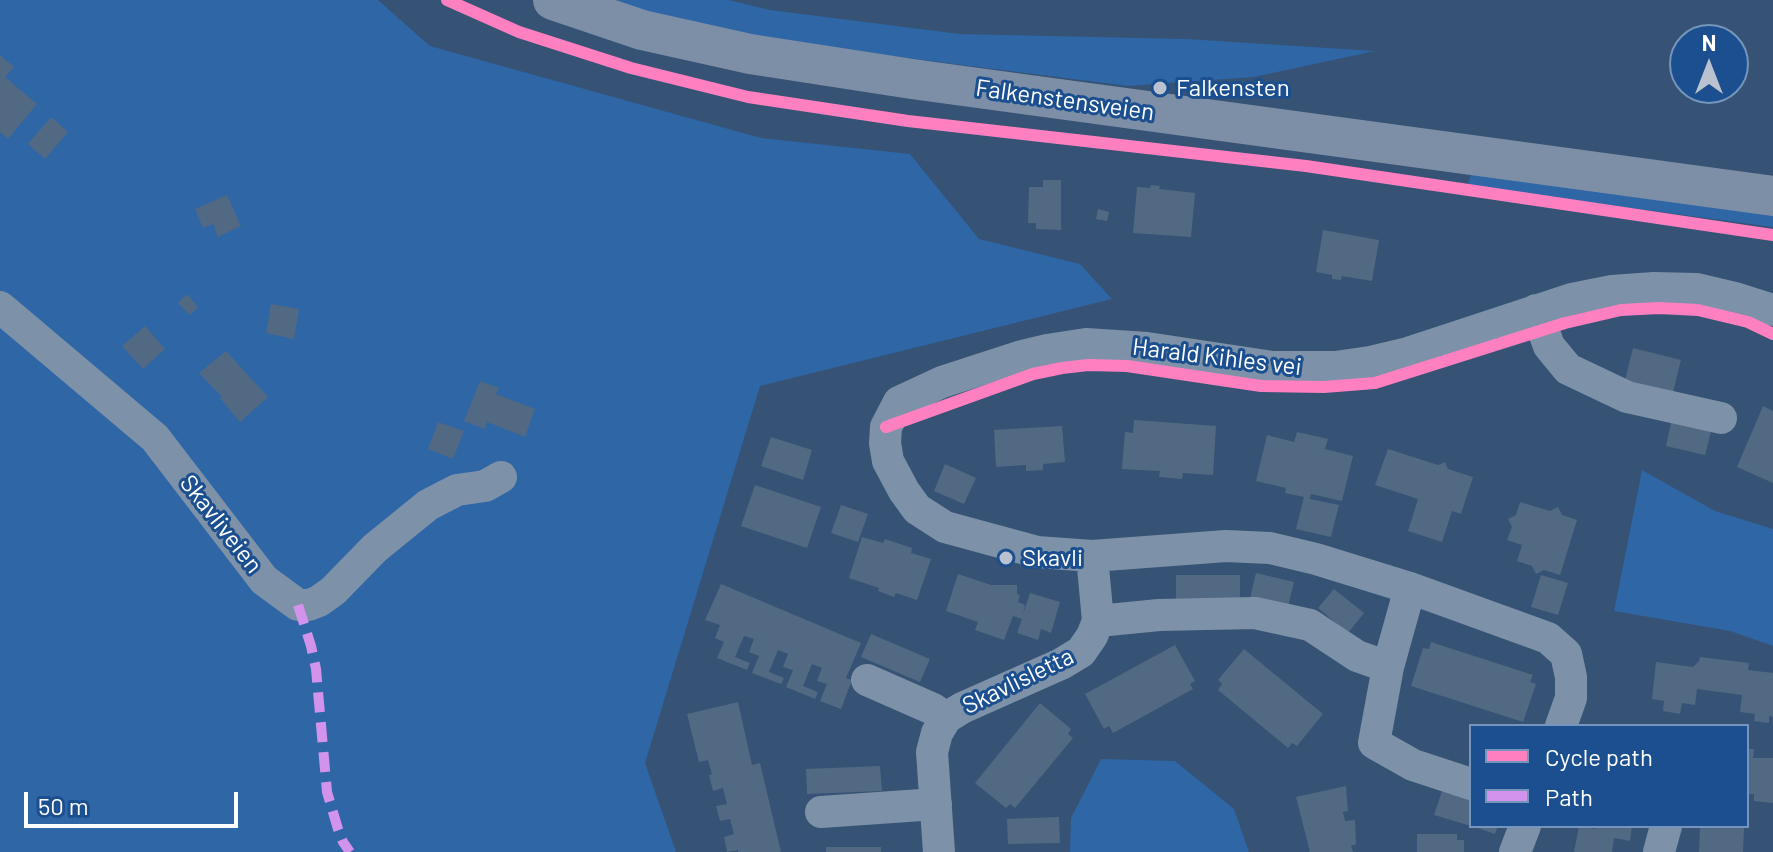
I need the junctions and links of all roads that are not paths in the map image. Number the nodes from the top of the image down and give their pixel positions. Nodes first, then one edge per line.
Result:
1 (553, 0) edge
2 (1773, 196) edge
3 (0, 307) edge
4 (1536, 310) junction
5 (1773, 310) edge
6 (1721, 418) dead end
7 (501, 477) dead end
8 (1092, 556) junction
9 (1410, 588) junction
10 (1098, 621) junction
11 (1388, 667) junction
12 (867, 680) dead end
13 (946, 718) junction
14 (1562, 724) edge
15 (1469, 783) edge
16 (936, 804) junction
17 (821, 812) dead end
18 (1524, 828) edge
19 (1665, 828) edge
20 (939, 852) edge
21 (1515, 852) edge
22 (1659, 852) edge

1 - 2 main road, Falkenstensveien
3 - 7 street, Skavliveien
4 - 5 street, Harald Kihles vei
4 - 6 street
4 - 8 street, Harald Kihles vei
8 - 9 street
8 - 10 street
9 - 11 street
9 - 14 street
10 - 11 street
10 - 13 street, Skavlisletta
11 - 15 street
12 - 13 street
13 - 16 street, Skavlisletta
16 - 17 street
16 - 20 street, Skavlisletta
18 - 21 street
19 - 22 street

